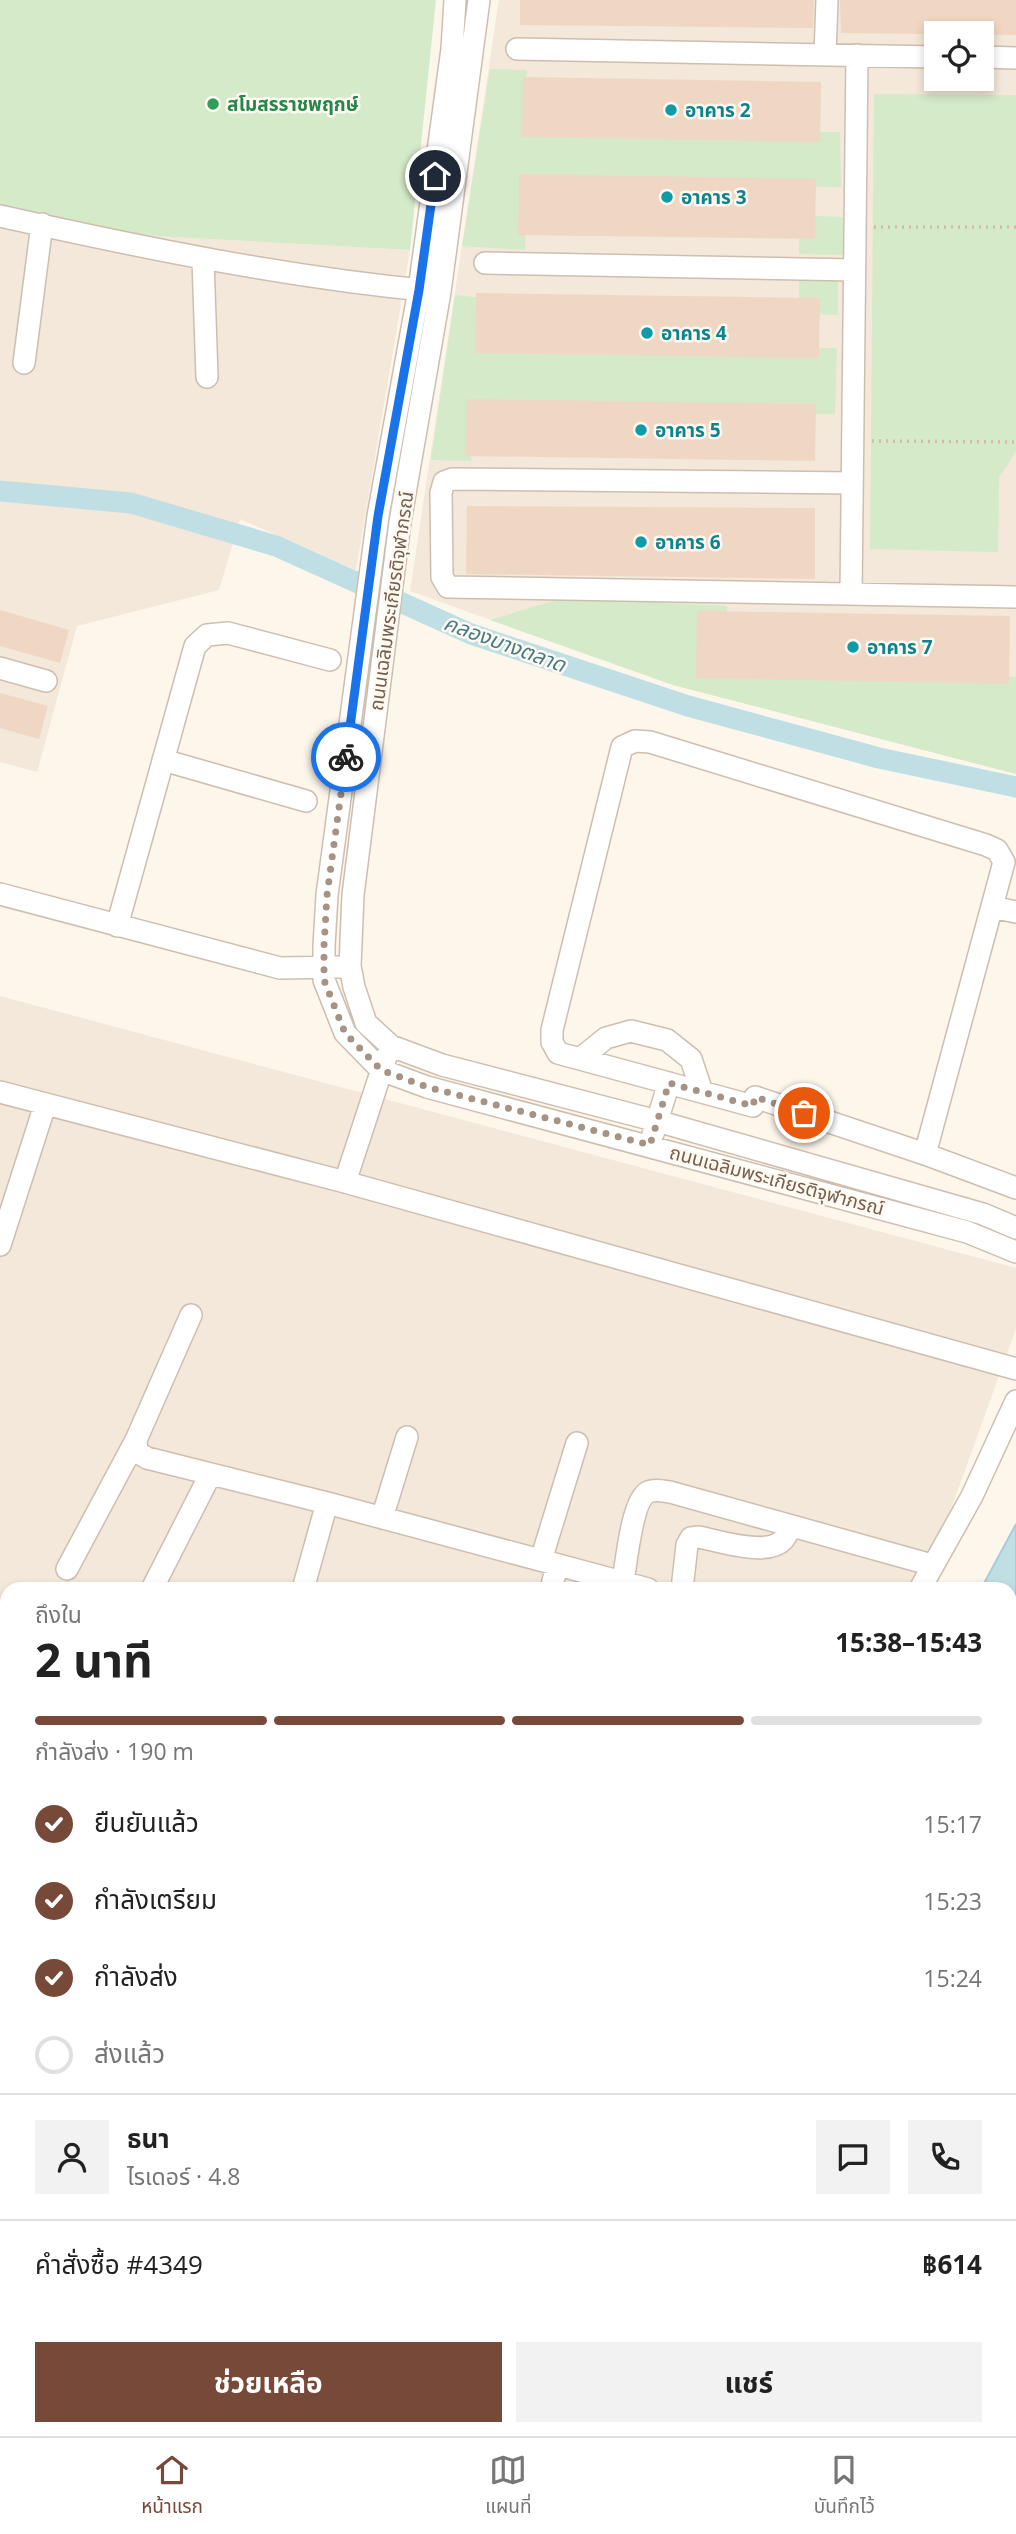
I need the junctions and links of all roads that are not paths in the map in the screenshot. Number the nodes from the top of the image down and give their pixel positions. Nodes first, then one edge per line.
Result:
1 (456, 0) edge
2 (479, 0) edge
3 (827, 0) edge
4 (517, 49) dead end
5 (825, 55) junction
6 (857, 55) junction
7 (924, 57) edge
8 (994, 57) edge
9 (1016, 58) edge
10 (0, 216) edge
11 (42, 224) junction
12 (203, 260) junction
13 (485, 263) dead end
14 (854, 270) junction
15 (429, 291) junction
16 (24, 363) dead end
17 (207, 377) dead end
18 (852, 483) junction
19 (850, 594) junction
20 (1016, 597) edge
21 (330, 660) dead end
22 (0, 668) edge
23 (46, 681) dead end
24 (163, 760) junction
25 (306, 801) dead end
26 (0, 894) edge
27 (992, 907) junction
28 (1016, 912) edge
29 (117, 926) junction
30 (351, 966) junction
31 (324, 969) junction
32 (391, 1046) junction
33 (581, 1058) junction
34 (381, 1070) junction
35 (669, 1083) junction
36 (0, 1092) edge
37 (702, 1092) junction
38 (45, 1105) junction
39 (657, 1121) junction
40 (650, 1145) junction
41 (925, 1154) junction
42 (345, 1182) junction
43 (1016, 1188) edge
44 (1016, 1228) edge
45 (0, 1245) edge
46 (1016, 1252) edge
47 (191, 1315) dead end
48 (1016, 1369) edge
49 (1016, 1401) edge
50 (407, 1437) dead end
51 (136, 1440) junction
52 (578, 1443) dead end
53 (210, 1475) junction
54 (327, 1503) junction
55 (382, 1518) junction
56 (792, 1526) junction
57 (549, 1563) junction
58 (932, 1565) junction
59 (67, 1569) dead end
60 (156, 1582) edge
61 (305, 1582) edge
62 (550, 1582) edge
63 (623, 1582) joint
64 (683, 1582) edge
65 (924, 1582) edge

1 - 15 street, ถนนเฉลิมพระเกียรติจุฬาภรณ์
2 - 15 street, ถนนเฉลิมพระเกียรติจุฬาภรณ์
3 - 5 street
4 - 5 street
5 - 6 street
6 - 7 street
6 - 14 street
8 - 9 street
10 - 11 street
11 - 12 street
11 - 16 street
12 - 15 street
12 - 17 street
13 - 14 street
14 - 18 street
15 - 30 street, ถนนเฉลิมพระเกียรติจุฬาภรณ์
15 - 31 street, ถนนเฉลิมพระเกียรติจุฬาภรณ์
18 - 19 street
18 - 19 street
19 - 20 street
21 - 24 street
22 - 23 street
24 - 25 street
24 - 29 street
26 - 29 street
27 - 28 street
27 - 33 street
27 - 41 street
29 - 31 street
30 - 31 street
30 - 32 street, ถนนเฉลิมพระเกียรติจุฬาภรณ์
31 - 34 street, ถนนเฉลิมพระเกียรติจุฬาภรณ์
32 - 34 street
32 - 39 street, ถนนเฉลิมพระเกียรติจุฬาภรณ์
33 - 35 street
33 - 37 street
34 - 40 street, ถนนเฉลิมพระเกียรติจุฬาภรณ์
34 - 42 street
35 - 37 street
35 - 39 street
36 - 38 street
37 - 41 street
38 - 42 street
38 - 45 street
39 - 40 street
39 - 44 street, ถนนเฉลิมพระเกียรติจุฬาภรณ์
40 - 46 street, ถนนเฉลิมพระเกียรติจุฬาภรณ์
41 - 43 street
42 - 48 street
47 - 51 street
49 - 58 street
50 - 55 street
51 - 53 street
51 - 59 street
52 - 57 street
53 - 54 street
53 - 60 street
54 - 55 street
54 - 61 street
55 - 57 street
56 - 58 street
56 - 63 street
56 - 64 street
57 - 62 street
57 - 63 street
58 - 65 street

